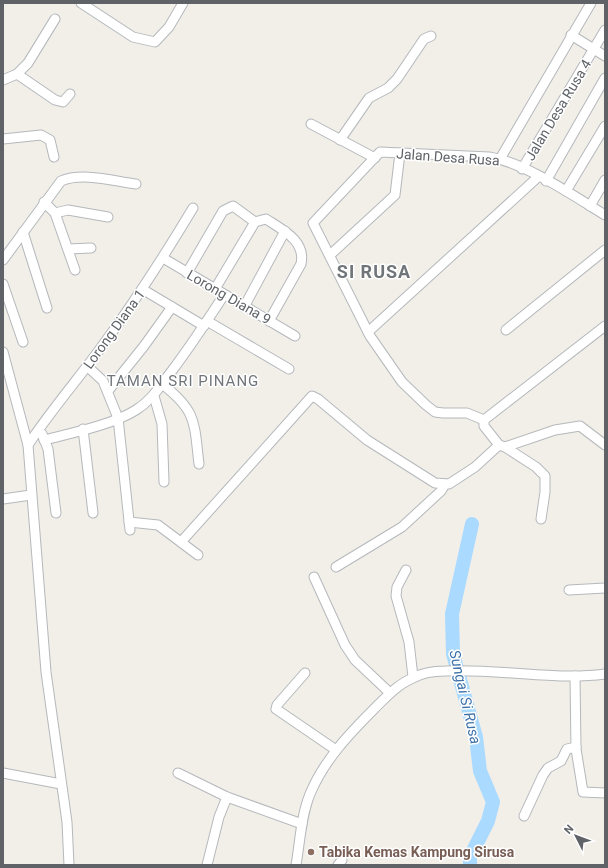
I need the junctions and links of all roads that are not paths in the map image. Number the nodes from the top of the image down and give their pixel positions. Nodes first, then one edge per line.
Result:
1 (183, 3) edge
2 (591, 3) edge
3 (83, 4) edge
4 (55, 19) dead end
5 (605, 30) edge
6 (572, 35) junction
7 (432, 36) dead end
8 (594, 49) junction
9 (605, 56) edge
10 (17, 74) junction
11 (605, 78) edge
12 (3, 80) edge
13 (70, 94) dead end
14 (311, 124) dead end
15 (605, 126) edge
16 (3, 139) edge
17 (340, 140) junction
18 (400, 153) junction
19 (54, 157) dead end
20 (375, 158) junction
21 (500, 159) junction
22 (522, 169) junction
23 (542, 179) junction
24 (605, 180) edge
25 (136, 184) dead end
26 (566, 191) junction
27 (44, 202) junction
28 (590, 206) junction
29 (192, 208) dead end
30 (55, 213) junction
31 (605, 215) edge
32 (108, 217) dead end
33 (255, 222) junction
34 (285, 231) junction
35 (23, 232) junction
36 (91, 248) dead end
37 (68, 249) junction
38 (605, 250) edge
39 (330, 255) junction
40 (163, 258) junction
41 (3, 260) edge
42 (75, 270) dead end
43 (187, 273) junction
44 (3, 284) edge
45 (142, 289) junction
46 (215, 289) junction
47 (224, 295) junction
48 (244, 306) junction
49 (172, 307) junction
50 (47, 308) dead end
51 (269, 321) junction
52 (206, 323) junction
53 (605, 326) edge
54 (506, 330) dead end
55 (368, 332) junction
56 (295, 336) dead end
57 (24, 342) dead end
58 (3, 352) edge
59 (87, 366) junction
60 (288, 369) dead end
61 (162, 384) junction
62 (108, 391) junction
63 (154, 396) junction
64 (118, 418) junction
65 (484, 420) junction
66 (39, 428) junction
67 (83, 430) junction
68 (44, 440) junction
69 (28, 445) junction
70 (605, 445) edge
71 (502, 446) junction
72 (199, 464) dead end
73 (164, 482) dead end
74 (445, 484) junction
75 (31, 495) junction
76 (3, 499) edge
77 (56, 513) dead end
78 (93, 513) dead end
79 (541, 519) dead end
80 (181, 542) junction
81 (198, 555) dead end
82 (336, 567) dead end
83 (406, 570) dead end
84 (314, 577) dead end
85 (605, 588) edge
86 (569, 590) dead end
87 (305, 673) dead end
88 (605, 674) edge
89 (575, 676) junction
90 (413, 678) junction
91 (390, 693) junction
92 (576, 747) junction
93 (336, 750) junction
94 (3, 773) edge
95 (178, 773) dead end
96 (61, 784) junction
97 (605, 793) edge
98 (227, 797) junction
99 (524, 816) dead end
100 (302, 824) junction
101 (69, 865) edge
102 (207, 865) edge
103 (296, 865) edge

1 - 3 street
2 - 6 street
4 - 10 street
5 - 8 street, Jalan Desa Rusa 4
6 - 8 street
6 - 21 street
7 - 17 street
8 - 9 street
8 - 22 street, Jalan Desa Rusa 4
10 - 12 street
10 - 13 street
11 - 23 street
14 - 17 street
15 - 26 street
16 - 19 street
17 - 20 street
18 - 20 street, Jalan Desa Rusa
18 - 21 street, Jalan Desa Rusa
18 - 39 street
20 - 39 street
21 - 22 street, Jalan Desa Rusa
22 - 23 street, Jalan Desa Rusa
23 - 26 street, Jalan Desa Rusa
23 - 55 street
24 - 28 street
25 - 27 street
26 - 28 street, Jalan Desa Rusa
27 - 30 street
27 - 35 street
28 - 31 street, Jalan Desa Rusa
29 - 40 street, Lorong Diana 1
30 - 32 street
30 - 37 street
33 - 34 street
33 - 43 street
33 - 46 street
34 - 48 street
34 - 51 street
35 - 41 street
35 - 50 street
36 - 37 street
37 - 42 street
38 - 54 street
39 - 55 street
40 - 43 street, Lorong Diana 9
40 - 45 street, Lorong Diana 1
43 - 46 street, Lorong Diana 9
44 - 57 street
45 - 49 street
45 - 59 street, Lorong Diana 1
46 - 47 street, Lorong Diana 9
47 - 48 street, Lorong Diana 9
47 - 52 street
48 - 51 street, Lorong Diana 9
49 - 52 street
49 - 62 street
51 - 56 street, Lorong Diana 9
52 - 60 street
52 - 61 street
53 - 65 street
55 - 65 street
58 - 69 street
59 - 62 street
59 - 66 street, Lorong Diana 1
61 - 63 street
61 - 72 street
62 - 64 street
63 - 64 street
63 - 73 street
64 - 67 street
64 - 80 street
65 - 71 street
66 - 68 street
66 - 69 street, Lorong Diana 1
67 - 68 street
67 - 78 street
68 - 77 street
69 - 75 street
70 - 71 street
71 - 74 street
71 - 79 street
74 - 80 street
74 - 82 street
75 - 76 street
75 - 96 street
80 - 81 street
83 - 90 street
84 - 91 street
85 - 86 street
87 - 93 street
88 - 89 street
89 - 90 street
89 - 92 street
90 - 91 street
91 - 93 street
92 - 97 street
92 - 99 street
93 - 100 street
94 - 96 street
95 - 98 street
96 - 101 street
98 - 100 street
98 - 102 street
100 - 103 street

